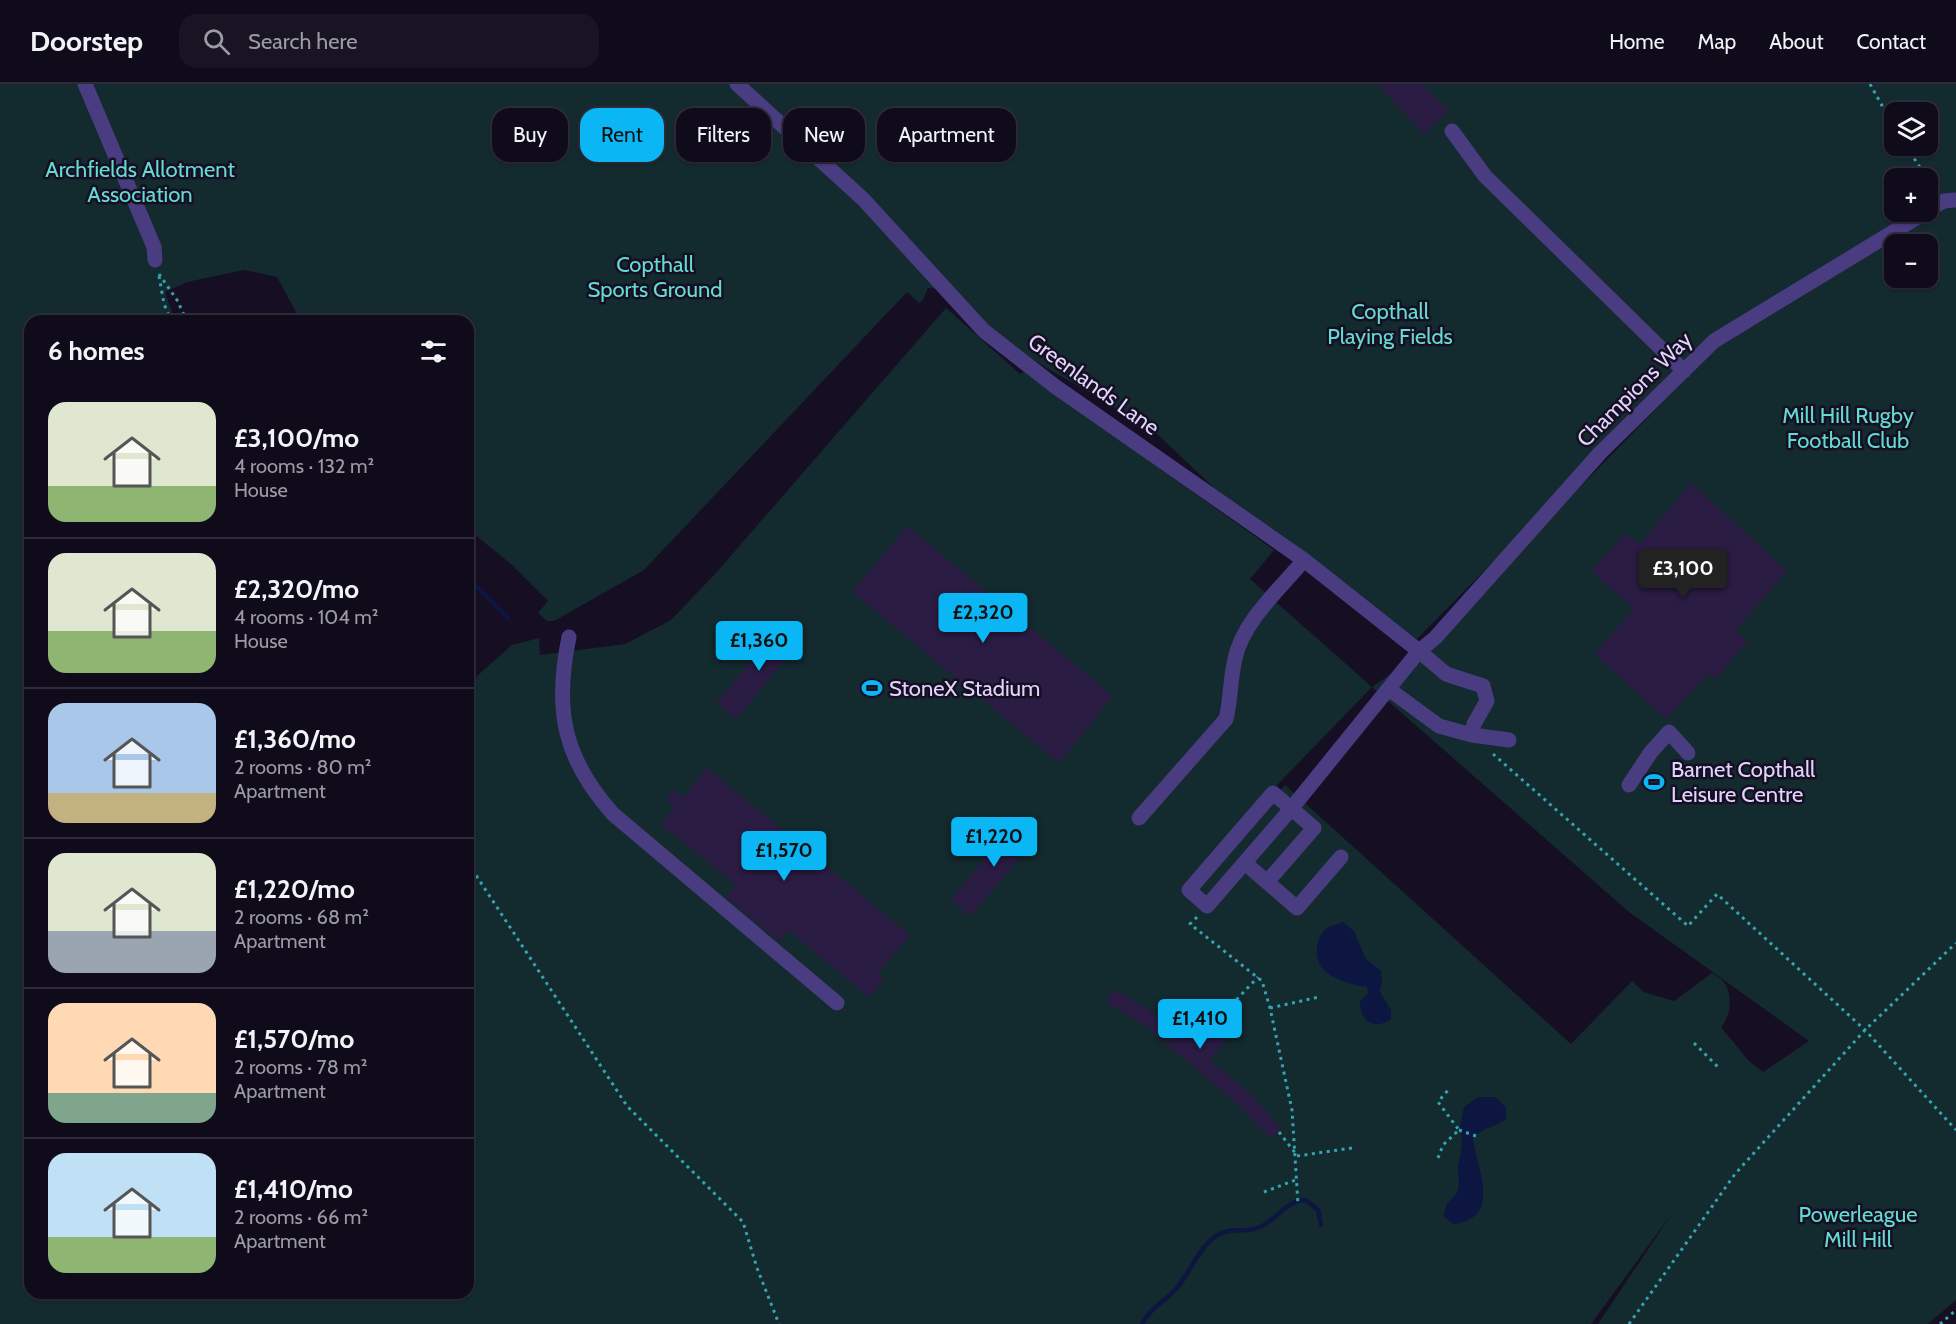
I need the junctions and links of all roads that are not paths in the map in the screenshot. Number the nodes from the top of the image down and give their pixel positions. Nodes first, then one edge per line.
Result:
1 (85, 84) edge
2 (737, 84) edge
3 (1452, 131) dead end
4 (1956, 200) edge
5 (1938, 205) edge
6 (1909, 222) edge
7 (157, 267) road end
8 (1684, 370) junction
9 (1304, 560) junction
10 (568, 636) dead end
11 (1419, 651) junction
12 (1390, 690) junction
13 (1472, 735) junction
14 (1509, 740) dead end
15 (1688, 753) dead end
16 (1629, 785) dead end
17 (1291, 809) junction
18 (1139, 818) dead end
19 (1341, 857) dead end
20 (1245, 863) junction
21 (1267, 882) junction
22 (837, 1002) dead end

1 - 7 street
2 - 9 street, Greenlands Lane
3 - 8 street
4 - 5 street, Champions Way
6 - 8 street, Champions Way
8 - 11 street, Champions Way
9 - 11 street, Greenlands Lane
9 - 18 street
10 - 22 street
11 - 12 street
11 - 13 street, Greenlands Lane
12 - 13 street
12 - 17 street
13 - 14 street
15 - 16 street
17 - 20 street
17 - 20 street
17 - 21 street
19 - 21 street
20 - 21 street

